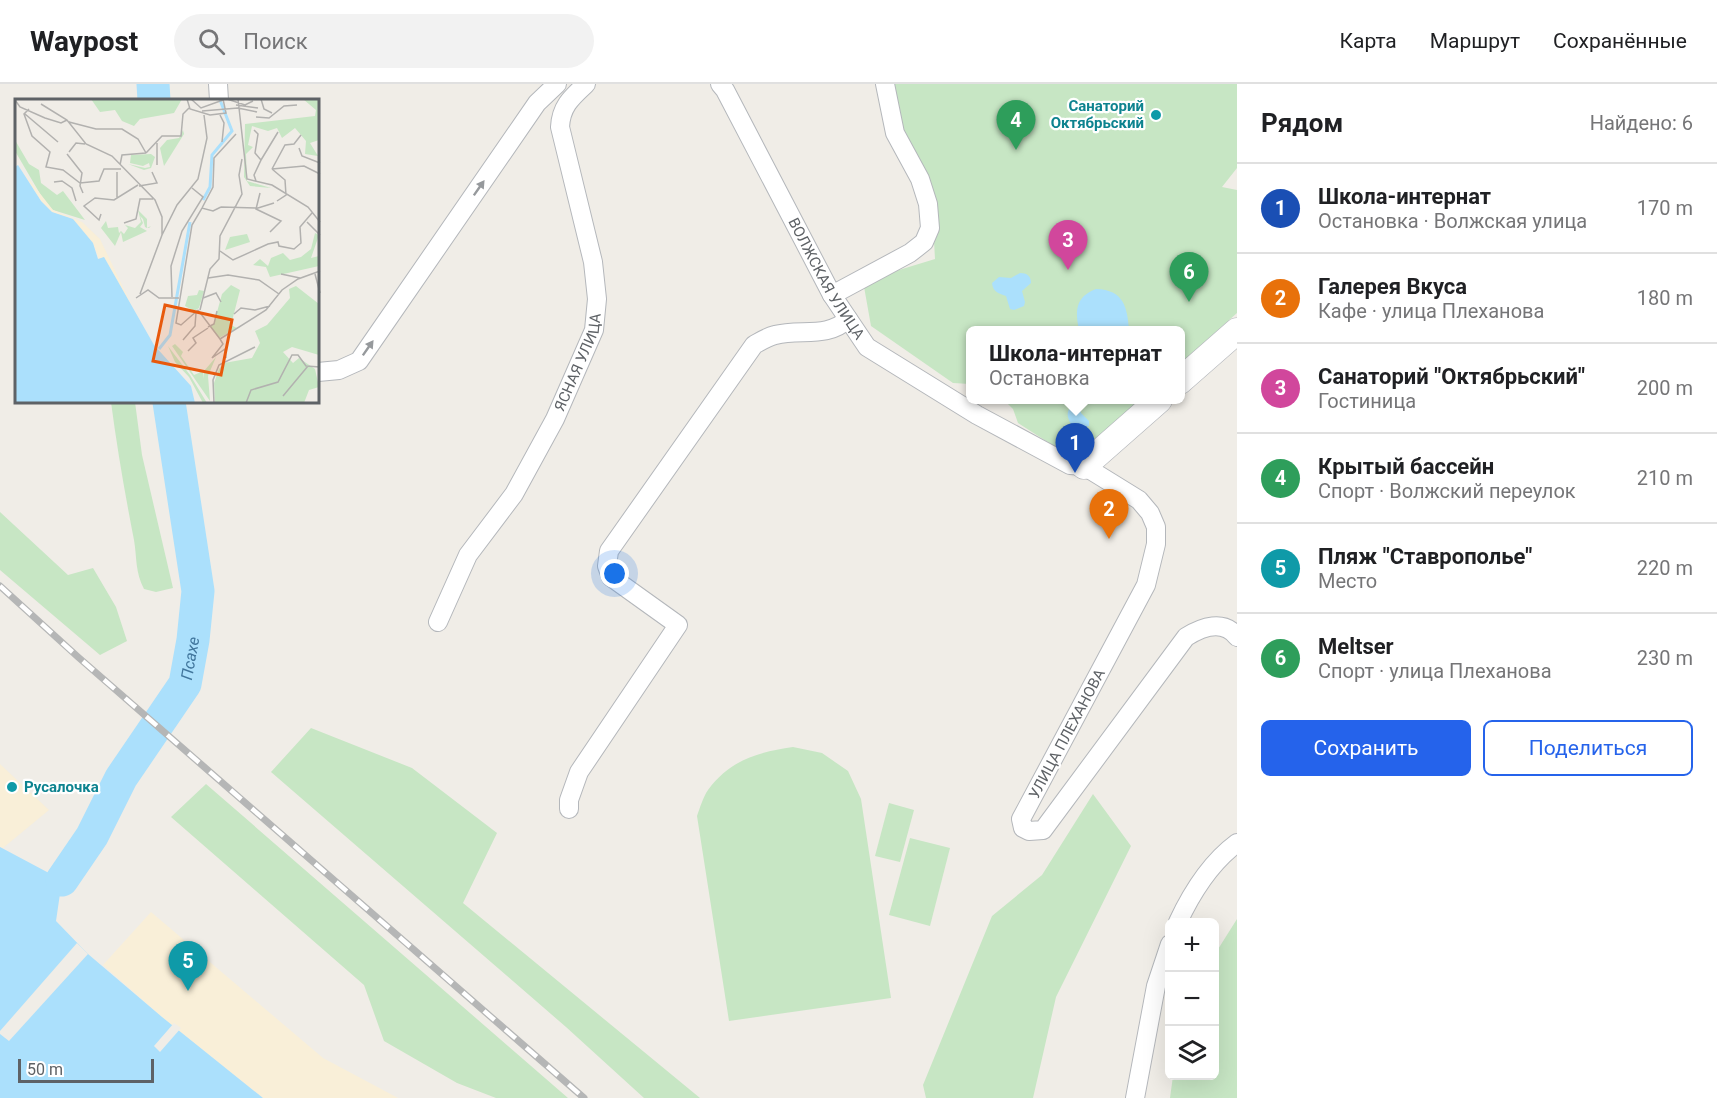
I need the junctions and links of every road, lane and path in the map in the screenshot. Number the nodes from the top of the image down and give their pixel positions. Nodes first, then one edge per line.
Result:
1 (218, 84) edge
2 (557, 84) edge
3 (586, 84) edge
4 (720, 84) edge
5 (885, 84) edge
6 (219, 99) edge
7 (832, 295) junction
8 (848, 319) junction
9 (1237, 331) edge
10 (320, 372) edge
11 (1185, 377) edge
12 (1153, 404) edge
13 (1084, 466) junction
14 (438, 622) dead end
15 (1237, 637) edge
16 (569, 809) dead end
17 (1237, 843) edge
18 (1180, 918) edge
19 (1165, 959) edge
20 (1135, 1098) edge

1 - 6 street
10 -> 2 street
3 - 14 street, ЯСНАЯ УЛИЦА
4 - 7 street, ВОЛЖСКАЯ УЛИЦА
5 - 7 street
7 - 8 street, ВОЛЖСКАЯ УЛИЦА
8 - 13 street, ВОЛЖСКАЯ УЛИЦА
8 - 16 street
9 - 11 street
12 - 13 street
13 - 15 street, УЛИЦА ПЛЕХАНОВА
17 - 18 street
19 - 20 street

